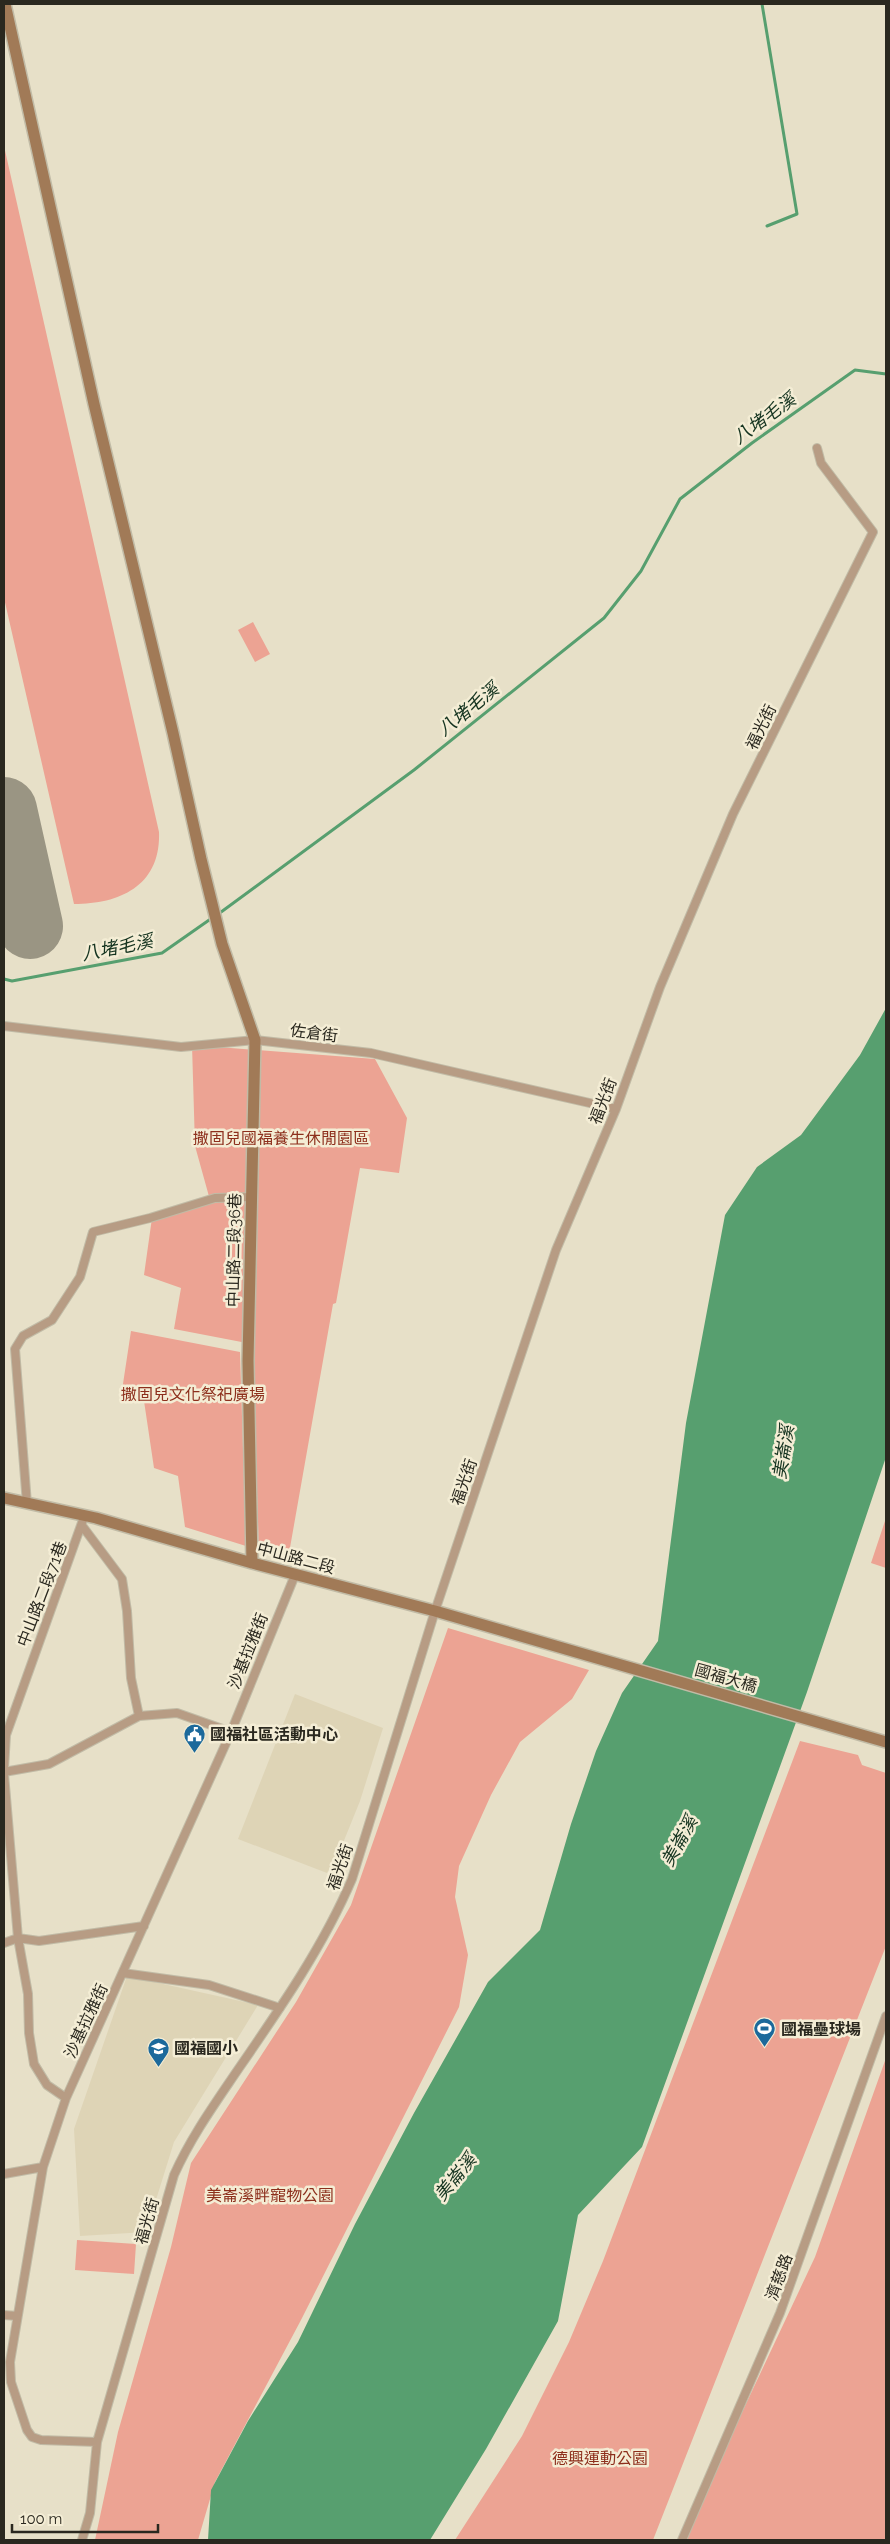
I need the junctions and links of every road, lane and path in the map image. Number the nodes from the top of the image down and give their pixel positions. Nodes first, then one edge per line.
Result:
1 (5, 4) edge
2 (817, 448) dead end
3 (4, 1026) edge
4 (255, 1040) junction
5 (616, 1109) junction
6 (252, 1196) junction
7 (4, 1498) edge
8 (27, 1504) junction
9 (84, 1522) junction
10 (252, 1563) junction
11 (296, 1575) junction
12 (435, 1611) junction
13 (579, 1653) joint
14 (139, 1716) junction
15 (231, 1732) junction
16 (886, 1742) edge
17 (4, 1771) edge
18 (144, 1926) junction
19 (18, 1938) junction
20 (4, 1943) edge
21 (123, 1972) junction
22 (280, 2008) junction
23 (886, 2016) edge
24 (66, 2098) junction
25 (43, 2167) junction
26 (4, 2174) edge
27 (4, 2315) edge
28 (17, 2316) junction
29 (97, 2442) junction
30 (82, 2540) edge
31 (682, 2540) edge

1 - 4 street, 中山路二段36巷
2 - 5 street, 福光街
3 - 4 street, 佐倉街
4 - 5 street, 佐倉街
4 - 6 street, 中山路二段36巷
5 - 12 street, 福光街
6 - 8 street
6 - 10 street, 中山路二段36巷
7 - 8 street, 中山路二段
8 - 9 street, 中山路二段
9 - 10 street, 中山路二段
9 - 14 street
9 - 17 street, 中山路二段71巷
10 - 11 street, 中山路二段
11 - 12 street, 中山路二段
11 - 15 street, 沙基拉雅街
12 - 13 street, 中山路二段
12 - 22 street, 福光街
13 - 16 street, 國福大橋
14 - 15 street
14 - 17 street
15 - 18 street, 沙基拉雅街
17 - 19 street, 中山路二段71巷
18 - 19 street
18 - 21 street, 沙基拉雅街
19 - 20 street
19 - 24 street, 中山路二段71巷
21 - 22 street
21 - 24 street, 沙基拉雅街
22 - 29 street, 福光街
23 - 31 street, 濟慈路
24 - 25 street, 沙基拉雅街
25 - 26 street
25 - 28 street, 沙基拉雅街
27 - 28 street
28 - 29 street, 沙基拉雅街
29 - 30 street, 福光街

